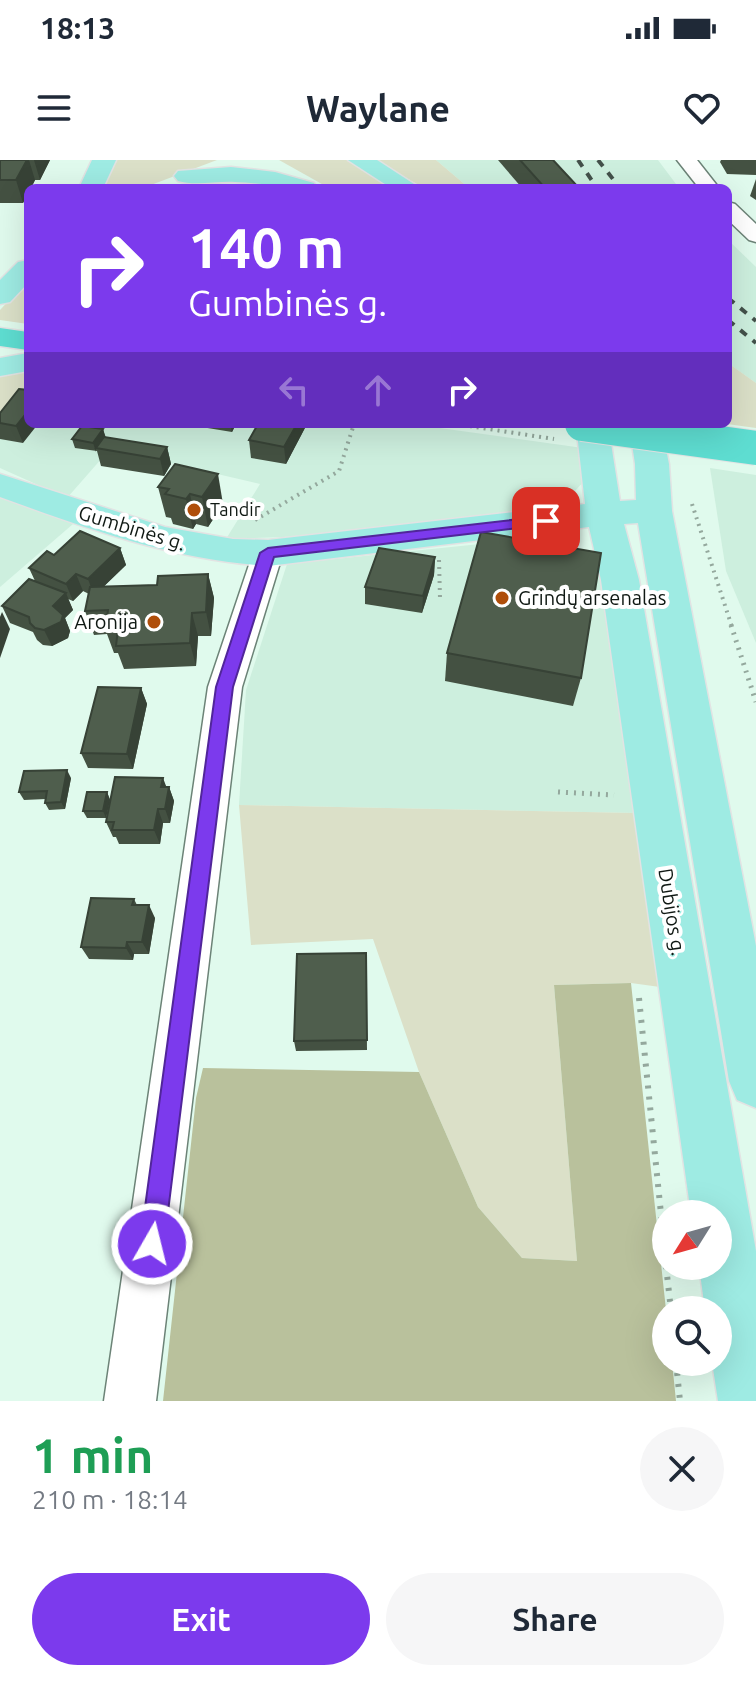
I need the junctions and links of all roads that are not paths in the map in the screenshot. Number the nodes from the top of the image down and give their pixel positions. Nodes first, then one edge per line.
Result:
1 (104, 160) edge
2 (227, 160) edge
3 (263, 160) edge
4 (360, 160) edge
5 (687, 160) edge
6 (93, 184) edge
7 (293, 184) edge
8 (302, 184) edge
9 (401, 184) edge
10 (706, 184) edge
11 (732, 212) edge
12 (756, 236) edge
13 (24, 272) edge
14 (0, 296) edge
15 (0, 337) edge
16 (24, 340) edge
17 (0, 352) edge
18 (24, 355) edge
19 (24, 363) edge
20 (0, 367) edge
21 (593, 428) edge
22 (611, 428) edge
23 (646, 428) edge
24 (756, 448) edge
25 (0, 485) edge
26 (673, 508) junction
27 (604, 513) junction
28 (489, 529) junction
29 (259, 538) junction
30 (620, 580) junction
31 (756, 1081) edge
32 (130, 1401) edge
33 (750, 1401) edge

1 - 6 main road
2 - 7 main road
3 - 8 main road
4 - 9 main road
5 - 10 street
11 - 12 street
13 - 14 main road
15 - 16 highway
17 - 18 highway
19 - 20 main road
21 - 27 main road, Dubijos g.
22 - 24 highway, bridge
23 - 26 main road
25 - 29 main road, Gumbinės g.
26 - 27 main road, Gumbinės g.
26 - 31 main road
27 - 28 main road, Gumbinės g.
27 - 30 main road, Dubijos g.
28 - 29 main road, Gumbinės g.
28 - 30 main road
29 - 32 street
30 - 33 main road, Dubijos g.

